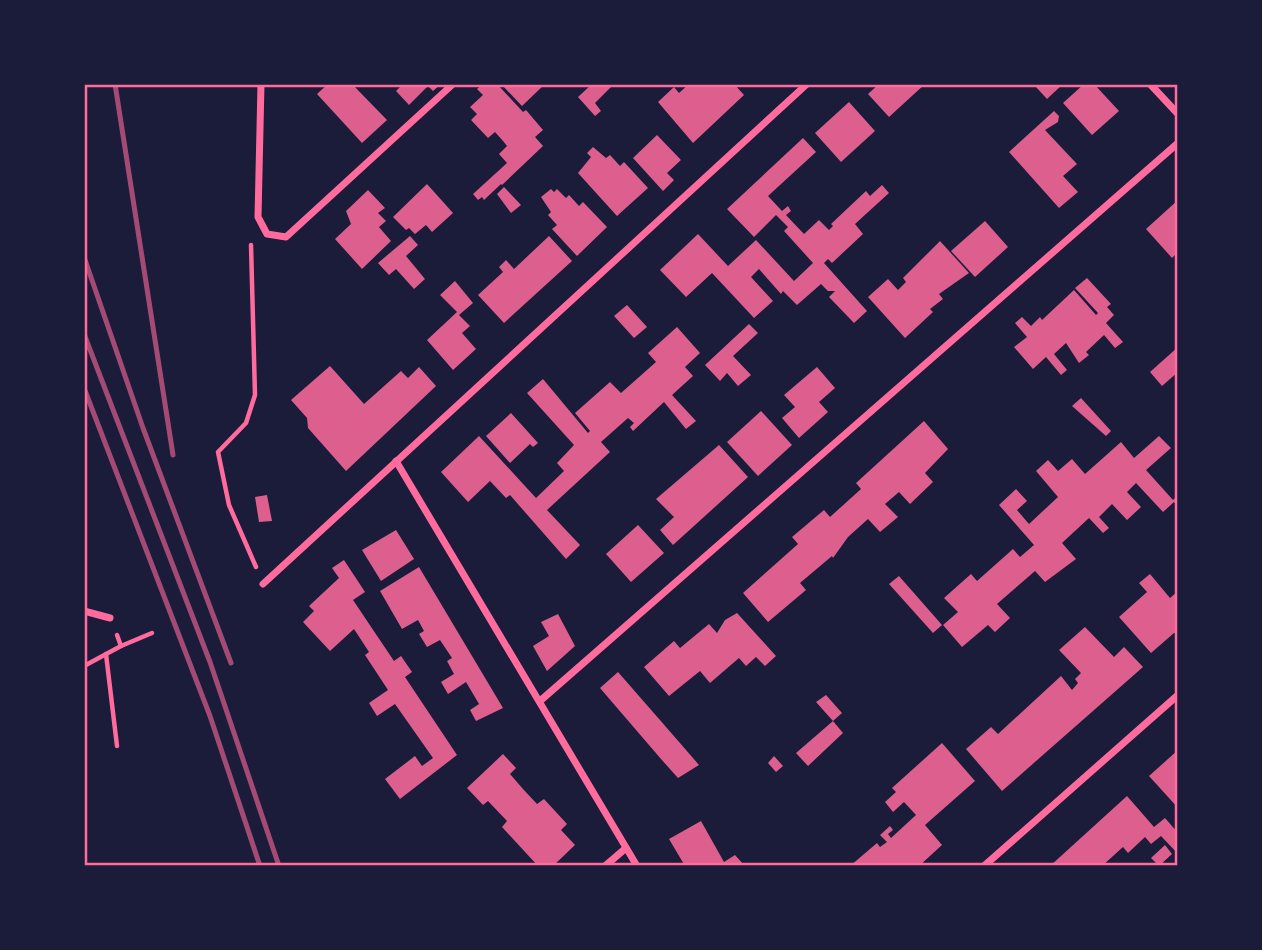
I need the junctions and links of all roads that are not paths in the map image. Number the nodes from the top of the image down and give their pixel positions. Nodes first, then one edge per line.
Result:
1 (261, 84) edge
2 (453, 84) edge
3 (807, 84) edge
4 (1150, 84) edge
5 (1178, 114) edge
6 (1178, 144) edge
7 (396, 461) junction
8 (263, 584) road end
9 (84, 611) edge
10 (110, 618) road end
11 (1178, 695) edge
12 (540, 701) junction
13 (626, 848) junction
14 (605, 866) edge
15 (637, 866) edge
16 (984, 866) edge

1 - 2 street
3 - 7 street
4 - 5 street
6 - 12 street
7 - 8 street
7 - 12 street
9 - 10 street
11 - 16 street
12 - 13 street
13 - 14 street
13 - 15 street

